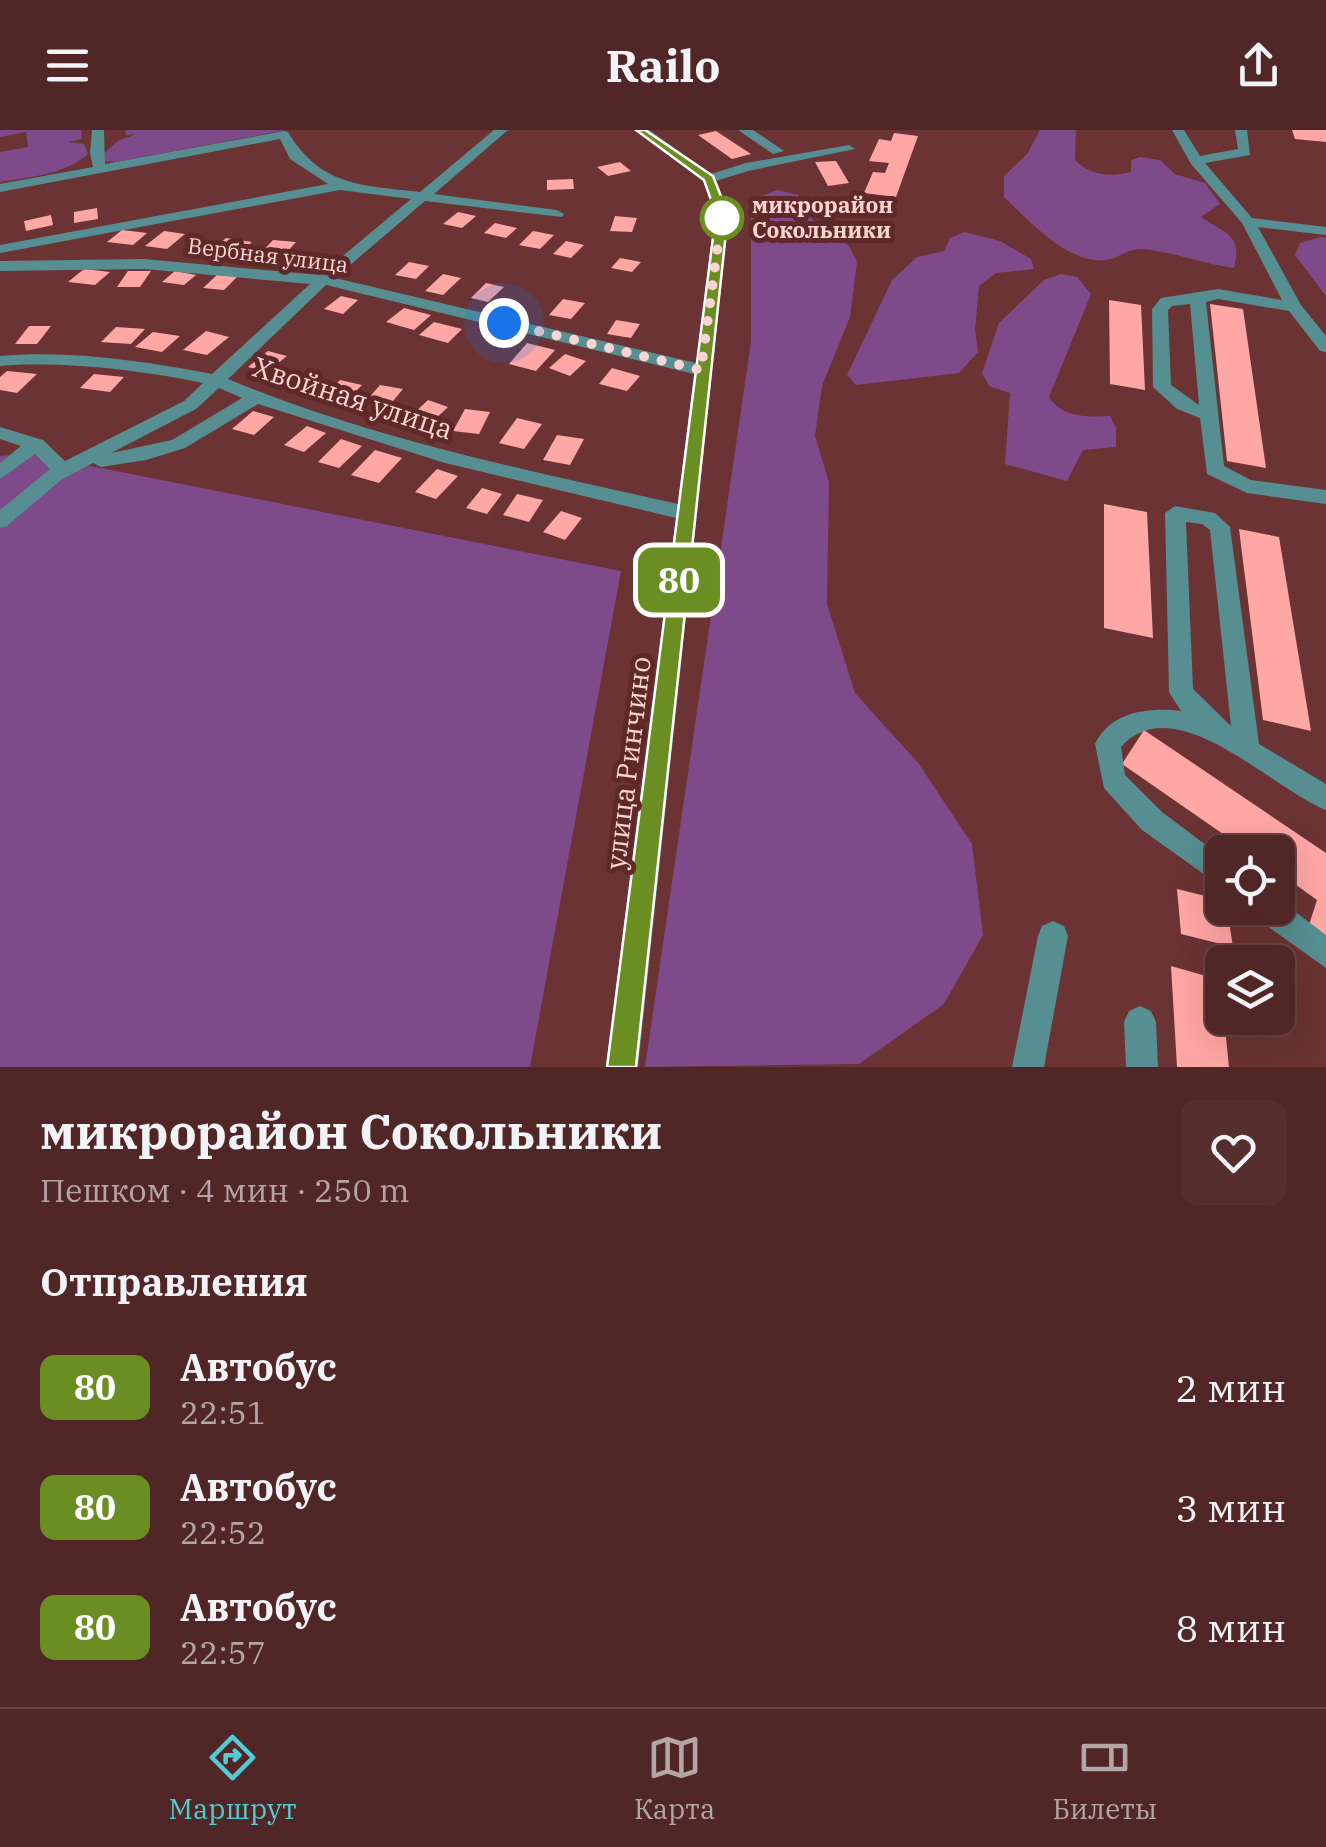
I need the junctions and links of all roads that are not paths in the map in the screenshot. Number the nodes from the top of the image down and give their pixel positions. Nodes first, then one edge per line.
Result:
1 (98, 130) edge
2 (641, 130) edge
3 (744, 130) edge
4 (1178, 130) edge
5 (1241, 130) edge
6 (495, 131) edge
7 (849, 150) dead end
8 (782, 152) junction
9 (1196, 161) junction
10 (100, 168) junction
11 (709, 179) junction
12 (340, 186) junction
13 (0, 188) edge
14 (420, 199) junction
15 (557, 214) dead end
16 (1248, 222) junction
17 (1326, 231) edge
18 (0, 250) edge
19 (0, 266) edge
20 (323, 280) junction
21 (1198, 299) junction
22 (1294, 307) junction
23 (1326, 347) edge
24 (0, 361) edge
25 (701, 370) junction
26 (218, 384) junction
27 (258, 398) junction
28 (1208, 415) junction
29 (208, 416) junction
30 (0, 434) edge
31 (36, 444) junction
32 (72, 467) junction
33 (0, 473) edge
34 (1326, 497) edge
35 (686, 513) junction
36 (0, 521) edge
37 (1215, 727) junction
38 (1246, 746) junction
39 (1326, 798) edge
40 (1205, 861) edge
41 (1289, 925) edge
42 (1053, 936) dead end
43 (1326, 953) edge
44 (1140, 1022) dead end
45 (622, 1067) edge
46 (1028, 1067) edge
47 (1142, 1067) edge

1 - 10 street
2 - 11 street
3 - 8 street
4 - 9 street
5 - 9 street
6 - 14 street
7 - 8 street
8 - 11 street
9 - 16 street
10 - 12 street
10 - 13 street
11 - 25 street, улица Ринчино
12 - 14 street, Вербная улица
12 - 18 street, Вербная улица
14 - 15 street, Вербная улица
14 - 20 street
16 - 17 street
16 - 22 street
19 - 20 street, Вербная улица
20 - 25 street, Вербная улица
20 - 26 street
21 - 22 street
21 - 28 street
21 - 28 street
22 - 23 street
24 - 26 street, Хвойная улица
25 - 35 street, улица Ринчино
26 - 27 street, Хвойная улица
26 - 29 street
26 - 32 street
27 - 29 street
27 - 35 street, Хвойная улица
28 - 34 street
29 - 32 street
30 - 31 street
31 - 32 street
31 - 33 street
32 - 36 street
35 - 45 street, улица Ринчино
37 - 38 street
37 - 38 street
37 - 40 street
38 - 39 street
41 - 43 street
42 - 46 street
44 - 47 street

